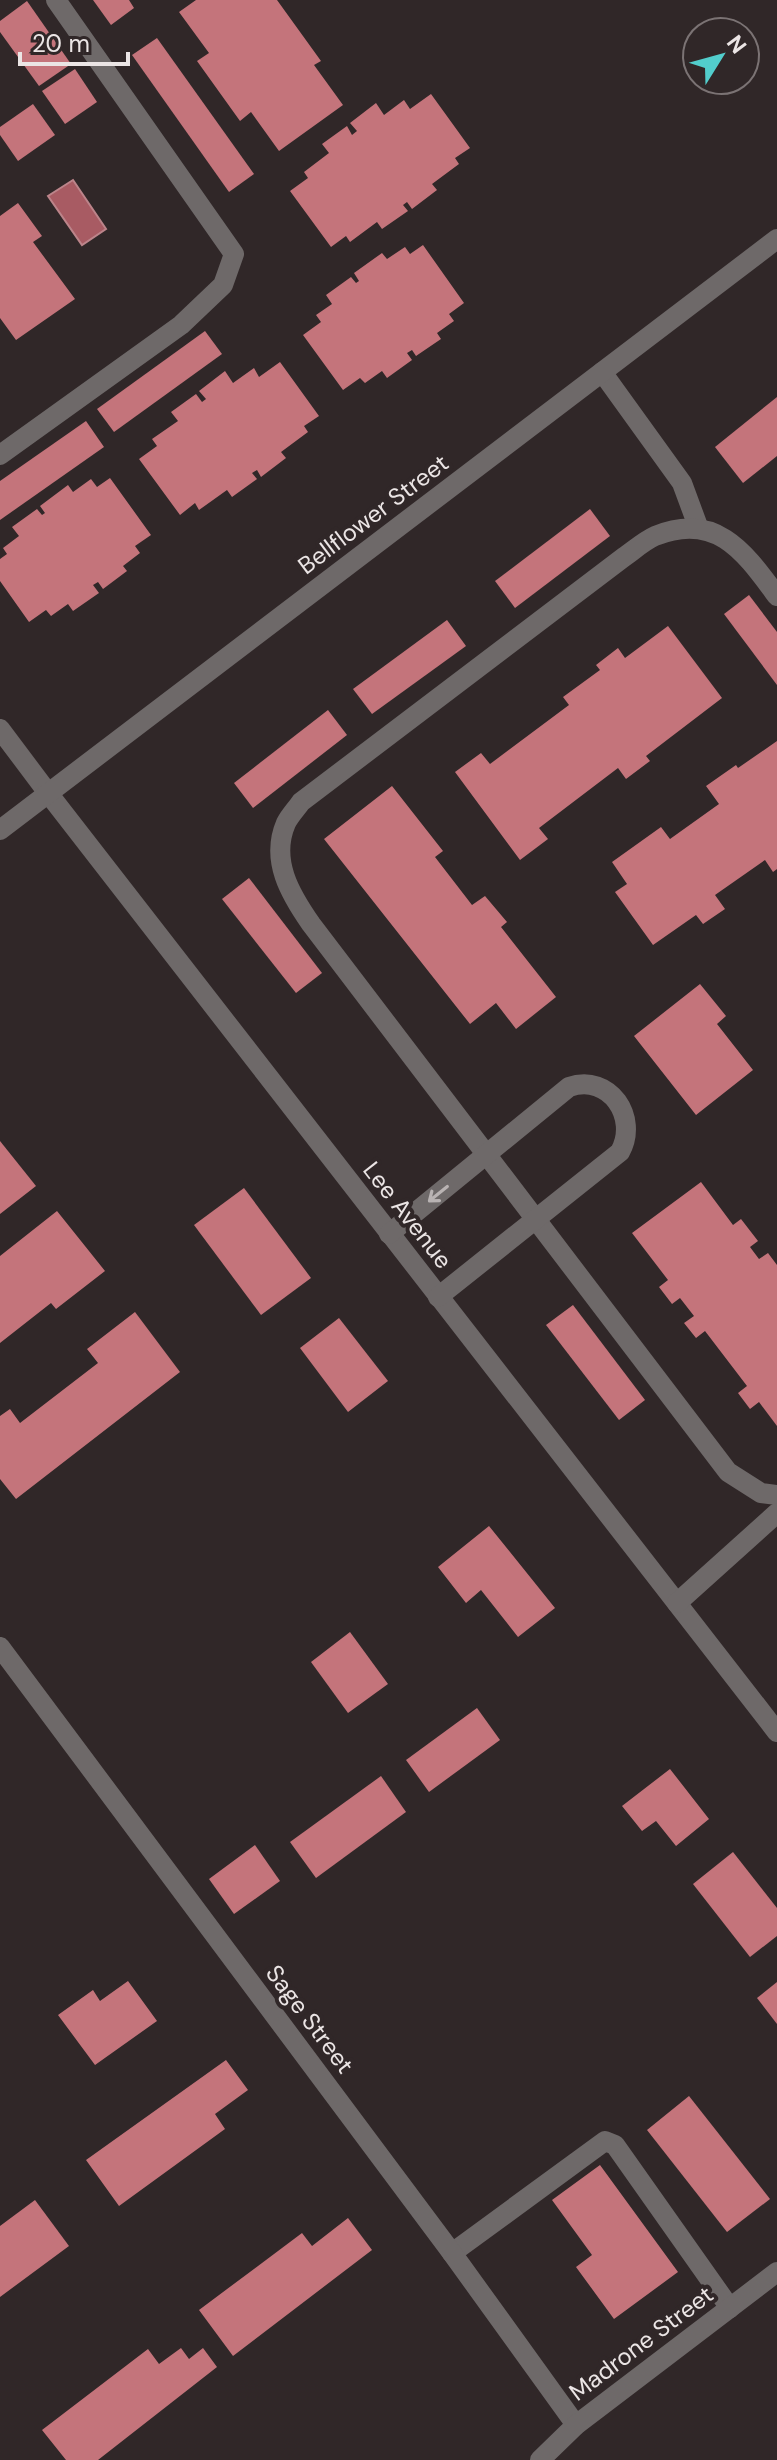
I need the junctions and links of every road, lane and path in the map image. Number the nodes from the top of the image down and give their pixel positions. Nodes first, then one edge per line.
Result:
1 (56, 0) edge
2 (777, 239) edge
3 (602, 372) junction
4 (0, 455) edge
5 (699, 529) junction
6 (777, 596) edge
7 (0, 729) edge
8 (48, 793) junction
9 (0, 830) edge
10 (487, 1154) junction
11 (536, 1220) junction
12 (389, 1234) junction
13 (438, 1297) junction
14 (777, 1495) edge
15 (777, 1513) edge
16 (677, 1603) junction
17 (0, 1647) edge
18 (777, 1732) edge
19 (452, 2253) junction
20 (777, 2272) edge
21 (730, 2308) junction
22 (576, 2425) junction
23 (540, 2460) edge

1 - 4 street
2 - 3 street, Bellflower Street
3 - 5 street
3 - 8 street, Bellflower Street
5 - 6 street
5 - 10 street
7 - 8 street, Lee Avenue
8 - 9 street, Bellflower Street
8 - 12 street, Lee Avenue
10 - 11 street
10 - 11 street
10 -> 12 street
11 - 13 street
11 - 14 street
12 - 13 street, Lee Avenue
13 - 16 street, Lee Avenue
15 - 16 street
16 - 18 street, Lee Avenue
17 - 19 street, Sage Street
19 - 21 street
19 - 22 street, Sage Street
20 - 21 street, Madrone Street
21 - 22 street, Madrone Street
22 - 23 street, Madrone Street

